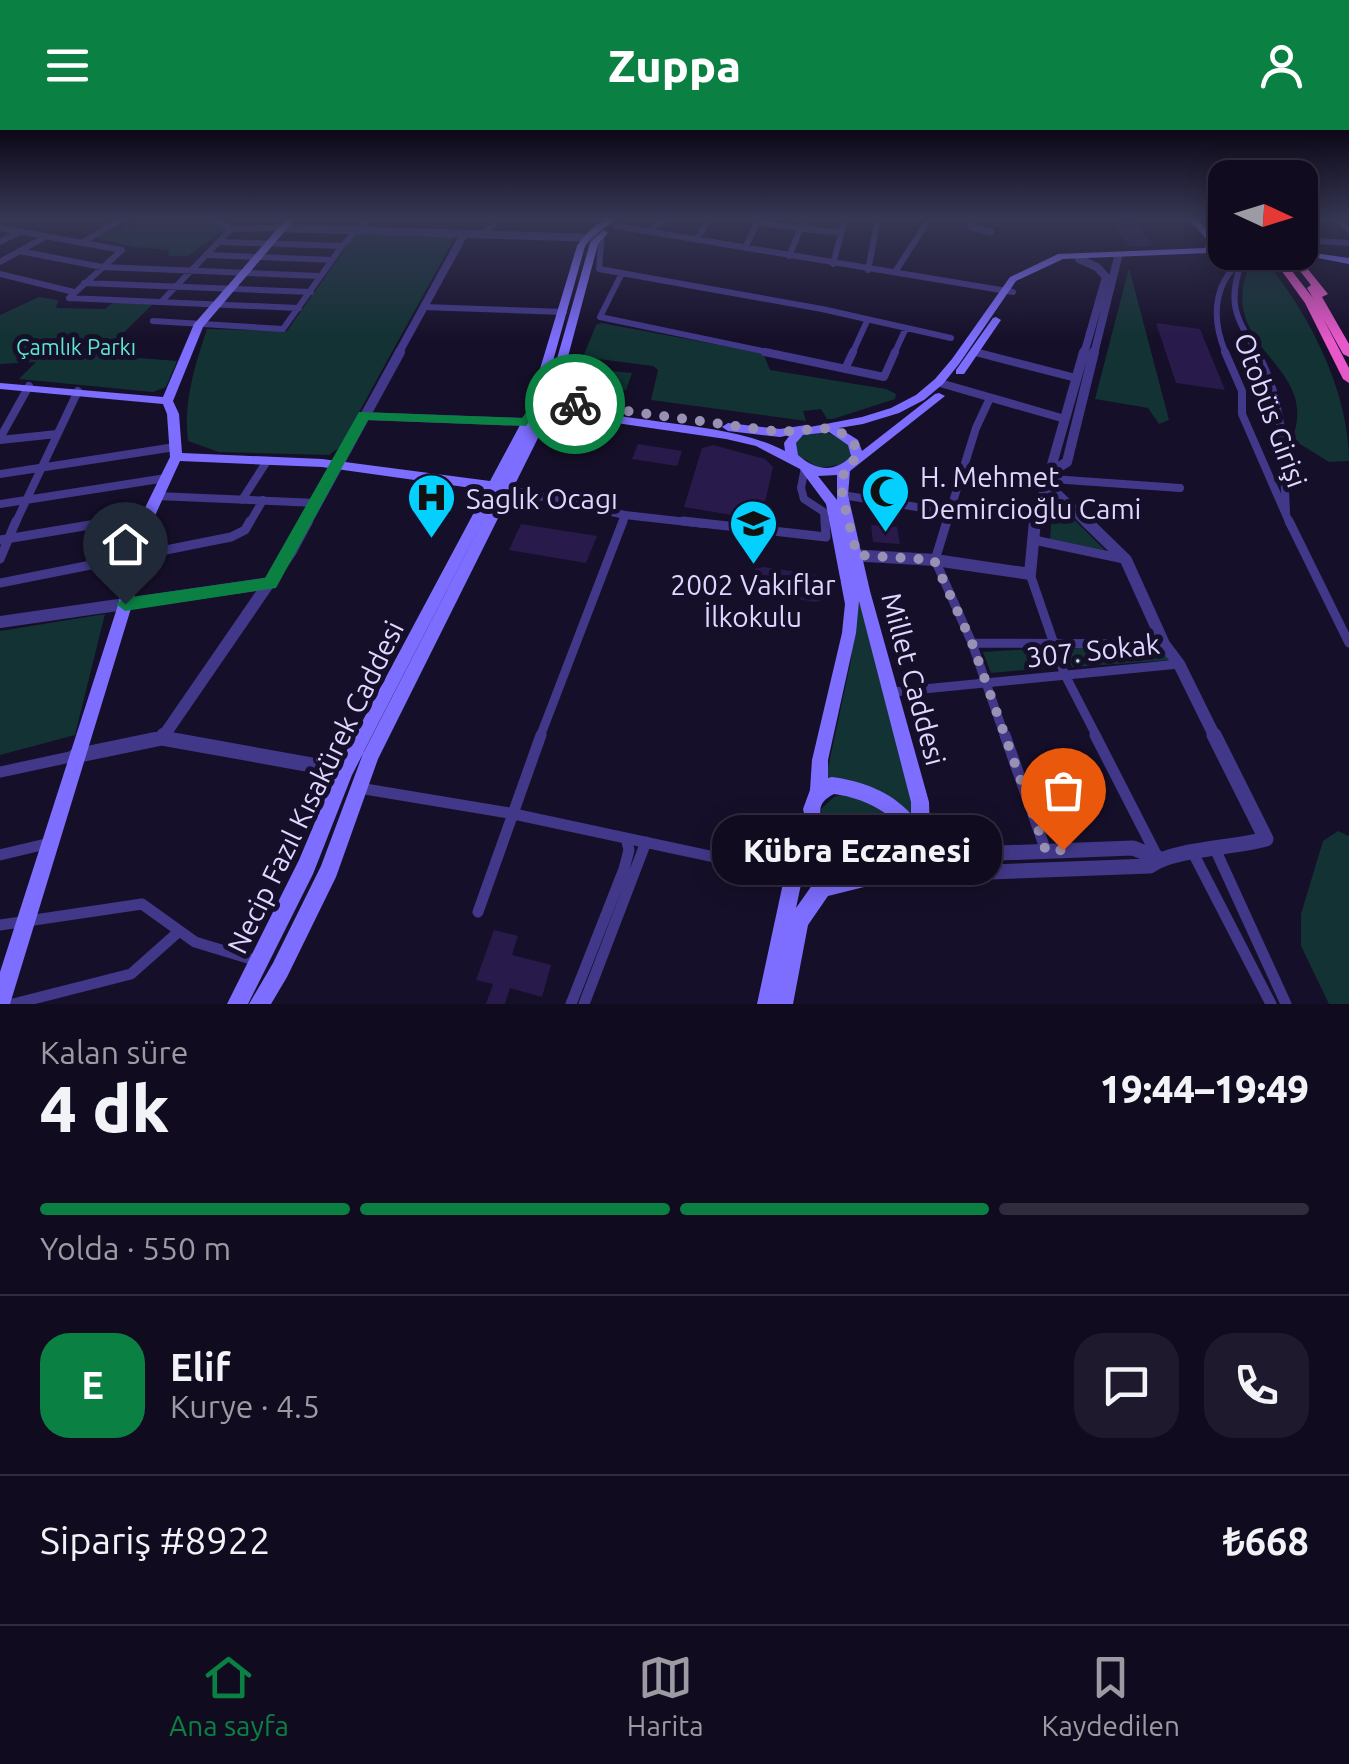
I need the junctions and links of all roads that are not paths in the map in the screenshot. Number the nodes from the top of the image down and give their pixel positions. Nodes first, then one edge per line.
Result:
1 (1118, 258) edge
2 (57, 259) edge
3 (112, 259) edge
4 (205, 259) edge
5 (254, 259) edge
6 (301, 259) edge
7 (450, 259) edge
8 (578, 259) edge
9 (596, 259) edge
10 (601, 259) edge
11 (805, 259) edge
12 (835, 259) edge
13 (870, 259) edge
14 (904, 259) edge
15 (1054, 259) edge
16 (1079, 259) junction
17 (1087, 259) edge
18 (1318, 259) edge
19 (332, 260) joint
20 (833, 264) junction
21 (1349, 265) edge
22 (102, 268) junction
23 (194, 270) junction
24 (868, 270) junction
25 (1230, 270) edge
26 (1240, 270) edge
27 (1278, 270) edge
28 (1286, 270) edge
29 (1299, 270) edge
30 (895, 272) junction
31 (1307, 272) joint
32 (242, 273) junction
33 (0, 274) edge
34 (622, 274) junction
35 (320, 276) junction
36 (84, 283) junction
37 (176, 287) junction
38 (229, 289) junction
39 (1009, 291) junction
40 (311, 292) junction
41 (72, 295) junction
42 (161, 302) junction
43 (216, 304) junction
44 (423, 307) junction
45 (298, 308) junction
46 (564, 312) junction
47 (867, 320) junction
48 (152, 321) dead end
49 (198, 326) junction
50 (906, 328) junction
51 (950, 338) dead end
52 (1349, 341) edge
53 (975, 352) junction
54 (1349, 354) edge
55 (845, 368) junction
56 (1348, 377) edge
57 (1076, 378) junction
58 (945, 385) junction
59 (0, 386) edge
60 (28, 386) junction
61 (78, 391) junction
62 (990, 398) junction
63 (167, 401) junction
64 (538, 410) junction
65 (363, 416) junction
66 (1065, 419) junction
67 (813, 428) junction
68 (56, 434) junction
69 (0, 439) edge
70 (176, 452) junction
71 (267, 461) junction
72 (336, 465) junction
73 (801, 465) junction
74 (849, 466) junction
75 (38, 468) junction
76 (0, 474) edge
77 (166, 478) junction
78 (1051, 478) junction
79 (493, 486) junction
80 (1180, 488) dead end
81 (842, 495) junction
82 (157, 496) junction
83 (25, 499) junction
84 (242, 500) junction
85 (264, 500) junction
86 (0, 504) edge
87 (316, 504) junction
88 (948, 512) junction
89 (1286, 512) junction
90 (625, 515) junction
91 (148, 516) junction
92 (5, 539) edge
93 (1034, 540) junction
94 (850, 555) junction
95 (139, 558) junction
96 (0, 559) edge
97 (934, 560) junction
98 (1126, 560) junction
99 (1030, 574) junction
100 (0, 583) edge
101 (270, 583) junction
102 (125, 605) junction
103 (0, 622) edge
104 (1052, 640) junction
105 (972, 643) junction
106 (1349, 643) edge
107 (1164, 644) junction
108 (1179, 664) junction
109 (1064, 674) junction
110 (988, 685) junction
111 (893, 692) junction
112 (162, 738) junction
113 (75, 756) junction
114 (345, 771) junction
115 (0, 772) edge
116 (356, 788) junction
117 (819, 790) junction
118 (509, 813) junction
119 (816, 826) junction
120 (626, 838) junction
121 (646, 842) junction
122 (50, 843) junction
123 (920, 844) junction
124 (1191, 850) junction
125 (1046, 851) junction
126 (1216, 851) junction
127 (0, 855) edge
128 (1158, 858) junction
129 (794, 874) junction
130 (910, 875) junction
131 (872, 876) junction
132 (478, 912) dead end
133 (24, 922) junction
134 (0, 925) edge
135 (176, 934) junction
136 (260, 961) junction
137 (780, 1002) edge
138 (0, 1004) edge
139 (13, 1004) edge
140 (237, 1004) edge
141 (259, 1004) edge
142 (570, 1004) edge
143 (584, 1004) edge
144 (1270, 1004) edge
145 (1286, 1004) edge

1 - 78 street
2 - 22 street
3 - 22 street
4 - 23 street
5 - 32 main road
6 - 19 street
7 - 44 street
8 - 46 main road, Necip Fazıl Kısakürek Caddesi
9 - 64 main road, Necip Fazıl Kısakürek Caddesi
10 - 34 street
11 - 20 street
12 - 20 street
13 - 24 street
14 - 30 street
15 - 39 main road
16 - 17 main road
16 - 39 main road
16 - 57 street
18 - 21 main road
19 - 35 street
20 - 24 street
21 - 31 main road
22 - 23 street
22 - 36 street
23 - 32 street
23 - 37 street
24 - 30 street
25 - 89 street, Otobüs Girişi
26 - 89 street
27 - 56 highway
28 - 56 highway
29 - 54 highway
30 - 39 street
31 - 52 highway
32 - 35 street
32 - 38 main road
33 - 41 street
34 - 47 street
34 - 55 street
35 - 40 street
36 - 37 street
36 - 41 street
37 - 38 street
37 - 42 street
38 - 40 street
38 - 43 main road
39 - 53 main road
39 - 58 main road
40 - 45 street
41 - 42 street
42 - 43 street
43 - 45 street
43 - 49 main road
44 - 46 street
44 - 65 street
45 - 49 street
46 - 64 main road, Necip Fazıl Kısakürek Caddesi
47 - 50 street
47 - 55 street
48 - 49 street
49 - 63 main road
50 - 51 street
50 - 55 street
53 - 57 street
53 - 58 main road
57 - 66 street
58 - 62 street
58 - 67 main road
58 - 74 main road
59 - 60 main road
60 - 61 main road
60 - 69 street
61 - 63 main road
61 - 68 street
62 - 66 street
62 - 88 street
63 - 70 main road
64 - 65 street
64 - 67 main road
64 - 73 main road
64 - 79 main road, Necip Fazıl Kısakürek Caddesi
64 - 79 main road, Necip Fazıl Kısakürek Caddesi
65 - 72 street
66 - 78 street
67 - 73 main road
67 - 74 main road
68 - 69 street
68 - 75 street
70 - 71 main road
70 - 75 street
70 - 77 main road
71 - 72 main road
71 - 84 street
72 - 79 main road
72 - 87 street
73 - 74 main road
73 - 90 street
73 - 94 main road, Millet Caddesi
74 - 81 main road, Millet Caddesi
75 - 76 street
75 - 83 street
77 - 82 main road
77 - 83 street
78 - 80 street
78 - 93 street
78 - 98 street
79 - 90 street
79 - 114 main road, Necip Fazıl Kısakürek Caddesi
79 - 116 main road, Necip Fazıl Kısakürek Caddesi
81 - 88 street
81 - 94 main road, Millet Caddesi
82 - 84 street
82 - 91 main road
83 - 86 street
83 - 92 street
84 - 85 street
85 - 87 street
85 - 95 street
87 - 101 street
88 - 97 street
89 - 106 street, Otobüs Girişi
90 - 118 street
91 - 92 street
91 - 95 main road
92 - 96 street
93 - 98 street
93 - 99 street
94 - 97 street
94 - 111 main road, Millet Caddesi
94 - 117 main road, Millet Caddesi
95 - 100 street
95 - 102 main road
97 - 99 street
97 - 105 street
98 - 107 street
99 - 104 street
101 - 102 street
101 - 112 street
102 - 103 street
102 - 113 main road
104 - 105 street
104 - 107 street
104 - 109 street
105 - 110 street
107 - 108 street
108 - 109 street, 307. Sokak
108 - 126 street
109 - 110 street, 307. Sokak
109 - 128 street
110 - 111 street, 307. Sokak
110 - 125 street
111 - 123 main road, Millet Caddesi
112 - 113 street
112 - 114 street
113 - 115 street
113 - 122 main road
114 - 136 main road, Necip Fazıl Kısakürek Caddesi
116 - 118 street
116 - 141 main road, Necip Fazıl Kısakürek Caddesi
117 - 119 main road, Millet Caddesi
117 - 123 main road
118 - 120 street
118 - 132 street
119 - 129 main road, Millet Caddesi
119 - 131 main road
120 - 121 street
120 - 142 street
121 - 129 street
121 - 143 street
122 - 127 street
122 - 133 main road
123 - 125 street
123 - 130 main road
124 - 126 street
124 - 128 street
124 - 144 street
125 - 128 street
126 - 145 street
128 - 130 street
129 - 137 main road, Millet Caddesi
130 - 131 main road
131 - 137 main road
133 - 134 street
133 - 135 street
133 - 138 main road
135 - 136 street
135 - 139 street
136 - 140 main road, Necip Fazıl Kısakürek Caddesi

